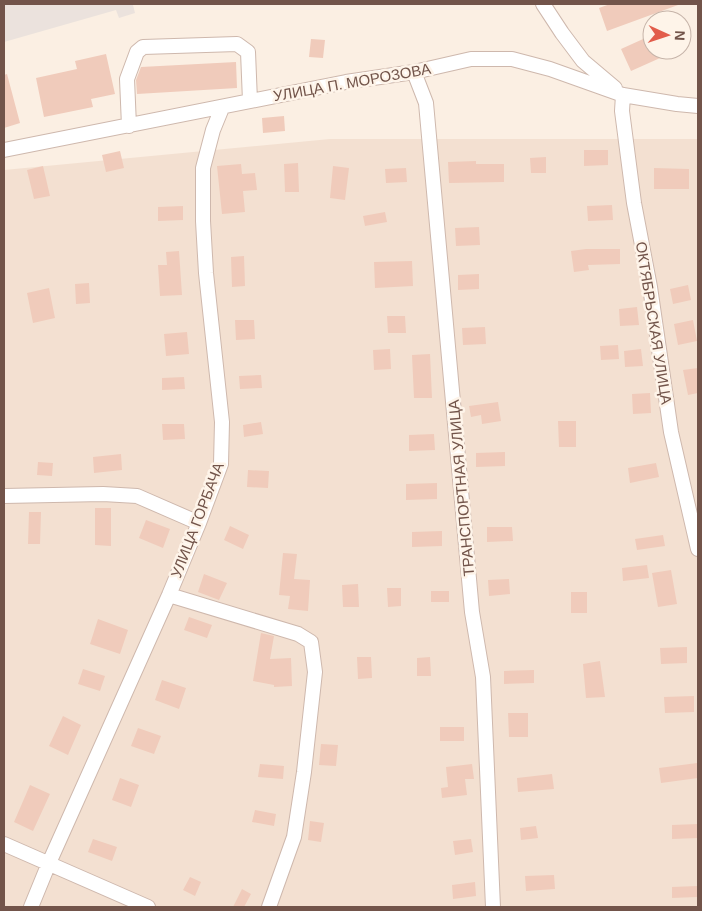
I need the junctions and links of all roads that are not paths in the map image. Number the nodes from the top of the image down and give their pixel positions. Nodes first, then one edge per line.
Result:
1 (543, 4) edge
2 (414, 72) junction
3 (623, 95) junction
4 (250, 101) junction
5 (698, 106) edge
6 (222, 108) junction
7 (129, 126) junction
8 (4, 150) edge
9 (4, 496) edge
10 (199, 523) junction
11 (698, 548) edge
12 (169, 595) junction
13 (4, 844) edge
14 (49, 863) junction
15 (31, 907) edge
16 (148, 907) edge
17 (269, 907) edge
18 (493, 907) edge

1 - 3 street
2 - 3 street, УЛИЦА П. МОРОЗОВА
2 - 4 street, УЛИЦА П. МОРОЗОВА
2 - 18 street, ТРАНСПОРТНАЯ УЛИЦА
3 - 5 street, УЛИЦА П. МОРОЗОВА
3 - 11 street, ОКТЯБРЬСКАЯ УЛИЦА
4 - 6 street, УЛИЦА П. МОРОЗОВА
4 - 7 street
6 - 7 street, УЛИЦА П. МОРОЗОВА
6 - 10 street, УЛИЦА ГОРБАЧА
7 - 8 street, УЛИЦА П. МОРОЗОВА
9 - 10 street
10 - 12 street, УЛИЦА ГОРБАЧА
12 - 14 street, УЛИЦА ГОРБАЧА
12 - 17 street
13 - 14 street
14 - 15 street, УЛИЦА ГОРБАЧА
14 - 16 street

